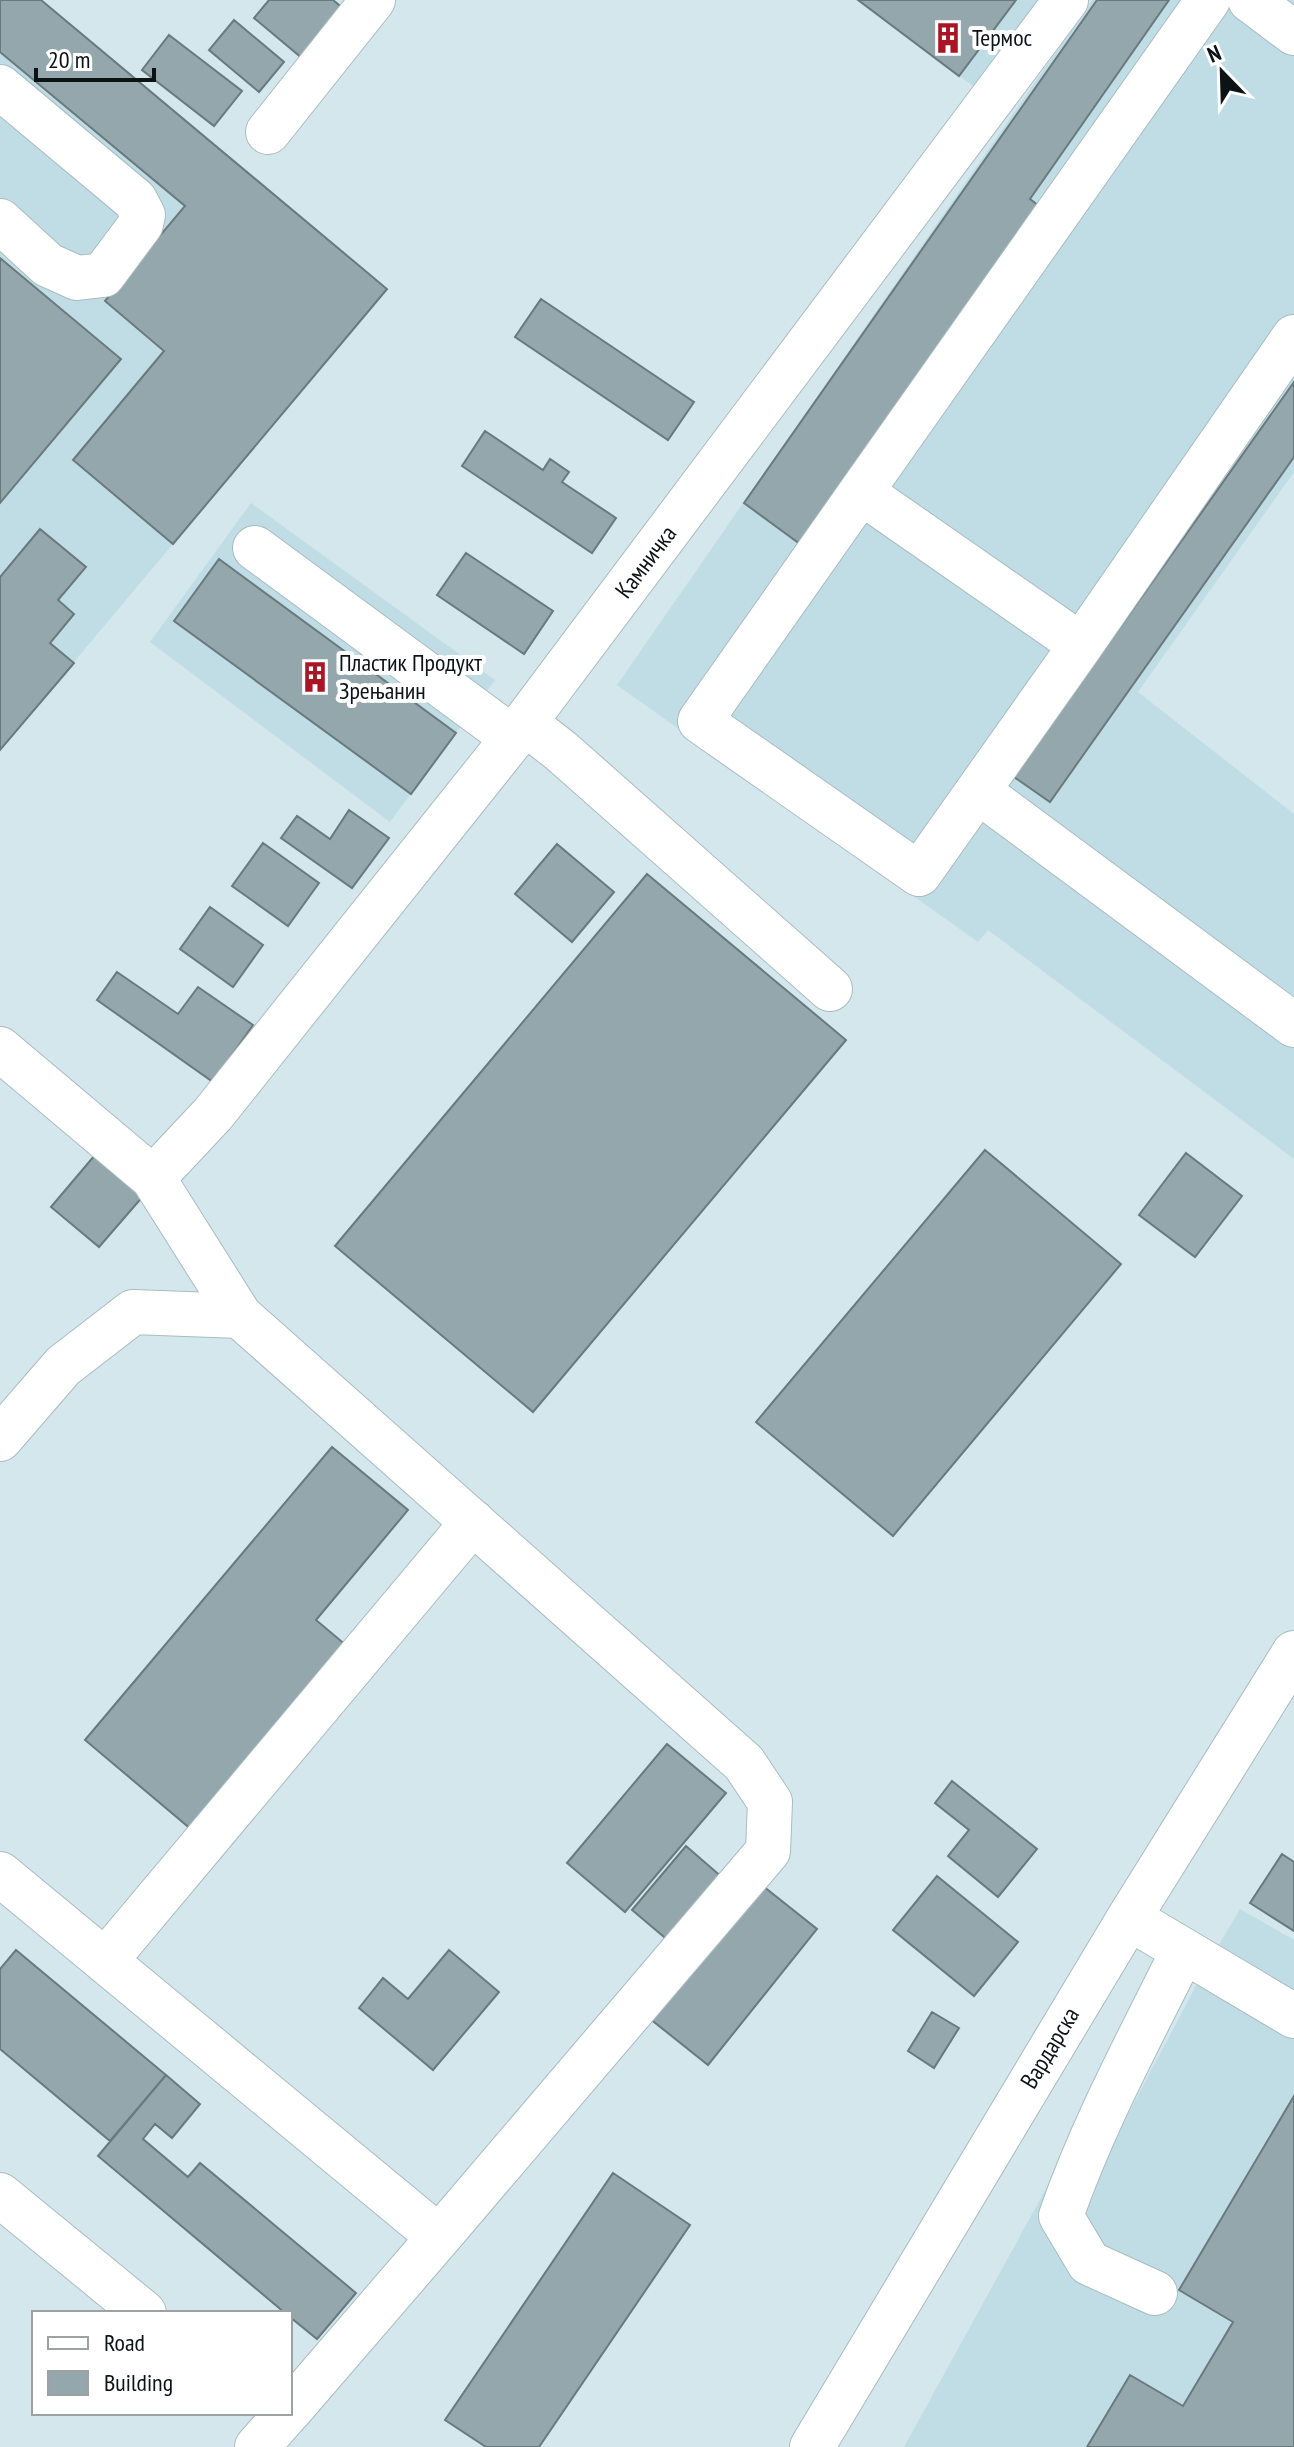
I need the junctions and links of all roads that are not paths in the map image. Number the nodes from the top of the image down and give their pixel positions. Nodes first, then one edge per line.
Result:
1 (373, 0) edge
2 (1066, 0) edge
3 (1208, 0) edge
4 (1250, 0) edge
5 (1294, 33) edge
6 (0, 87) edge
7 (268, 132) dead end
8 (0, 221) edge
9 (1294, 337) edge
10 (861, 492) junction
11 (255, 548) dead end
12 (1081, 645) junction
13 (519, 730) junction
14 (978, 791) junction
15 (830, 989) dead end
16 (1294, 1025) edge
17 (0, 1049) edge
18 (153, 1178) junction
19 (240, 1316) junction
20 (0, 1439) edge
21 (473, 1522) junction
22 (1294, 1653) edge
23 (0, 1874) edge
24 (1129, 1918) junction
25 (1183, 1951) junction
26 (105, 1961) junction
27 (1294, 2016) edge
28 (0, 2195) edge
29 (439, 2237) junction
30 (1155, 2293) dead end
31 (142, 2311) edge
32 (292, 2403) edge
33 (812, 2447) edge

1 - 7 street
2 - 13 street, Камничка
3 - 10 street
4 - 5 street
6 - 8 street
9 - 12 street
10 - 12 street
10 - 14 street
11 - 13 street
12 - 14 street
13 - 15 street
13 - 18 street, Камничка
14 - 16 street
17 - 18 street
18 - 19 street
19 - 20 street
19 - 21 street
21 - 26 street
21 - 29 street
22 - 24 street, Вардарска
23 - 26 street
24 - 25 street
24 - 33 street, Вардарска
25 - 27 street
25 - 30 street
26 - 29 street
28 - 31 street
29 - 32 street

